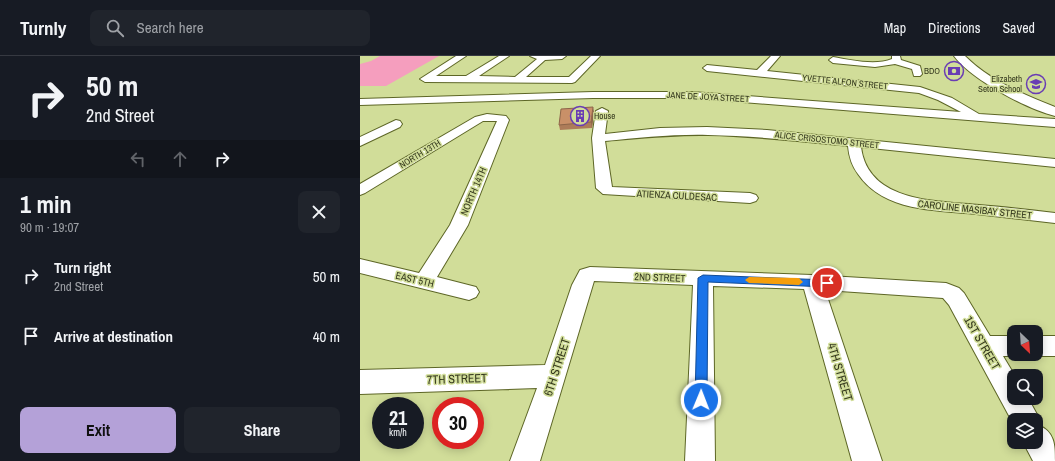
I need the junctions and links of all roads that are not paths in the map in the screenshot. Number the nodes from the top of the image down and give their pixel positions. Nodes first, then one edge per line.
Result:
1 (462, 56) edge
2 (505, 56) edge
3 (562, 56) edge
4 (596, 56) edge
5 (776, 56) edge
6 (959, 56) edge
7 (969, 56) edge
8 (539, 57) edge
9 (711, 58) dead end
10 (895, 59) edge
11 (830, 67) edge
12 (707, 68) junction
13 (760, 73) junction
14 (917, 74) dead end
15 (468, 79) junction
16 (517, 80) junction
17 (697, 86) junction
18 (360, 102) edge
19 (1055, 106) edge
20 (602, 111) dead end
21 (1055, 112) edge
22 (978, 117) junction
23 (479, 119) joint
24 (1055, 123) edge
25 (396, 124) dead end
26 (598, 138) junction
27 (360, 142) edge
28 (854, 143) junction
29 (1055, 164) edge
30 (360, 190) edge
31 (750, 198) dead end
32 (1055, 218) edge
33 (360, 266) edge
34 (590, 274) joint
35 (703, 278) junction
36 (424, 281) junction
37 (812, 282) junction
38 (946, 291) joint
39 (469, 292) dead end
40 (985, 346) junction
41 (1007, 346) edge
42 (1043, 346) edge
43 (1055, 346) edge
44 (554, 376) junction
45 (360, 382) edge
46 (1022, 413) edge
47 (1042, 449) edge
48 (525, 461) edge
49 (700, 461) edge
50 (867, 461) edge
51 (1049, 461) edge

1 - 15 street
2 - 15 street
3 - 8 street
4 - 16 street
5 - 13 street
6 - 21 main road
7 - 19 main road
8 - 16 street
9 - 12 street
10 - 11 street
10 - 14 street
11 - 13 street, YVETTE ALFON STREET
11 - 22 street, YVETTE ALFON STREET
12 - 13 street, YVETTE ALFON STREET
12 - 17 street
15 - 16 street
17 - 18 street, JANE DE JOYA STREET
17 - 22 street, JANE DE JOYA STREET
20 - 26 street
22 - 24 street, JANE DE JOYA STREET
23 - 30 street, NORTH 13TH
23 - 36 street, NORTH 14TH
25 - 27 street
26 - 28 street, ALICE CRISOSTOMO STREET
26 - 31 street, ATIENZA CULDESAC
28 - 29 street, ALICE CRISOSTOMO STREET
28 - 32 street, CAROLINE MASIBAY STREET
33 - 36 street, EAST 5TH
34 - 35 street, 2ND STREET
34 - 44 street, 6TH STREET
35 - 37 street, 2ND STREET
35 - 49 street
36 - 39 street, EAST 5TH
37 - 38 street, 2ND STREET
37 - 50 street, 4TH STREET
38 - 40 street, 1ST STREET
40 - 41 street
40 - 46 street, 1ST STREET
42 - 43 street
44 - 45 street, 7TH STREET
44 - 48 street, 6TH STREET
47 - 51 street

